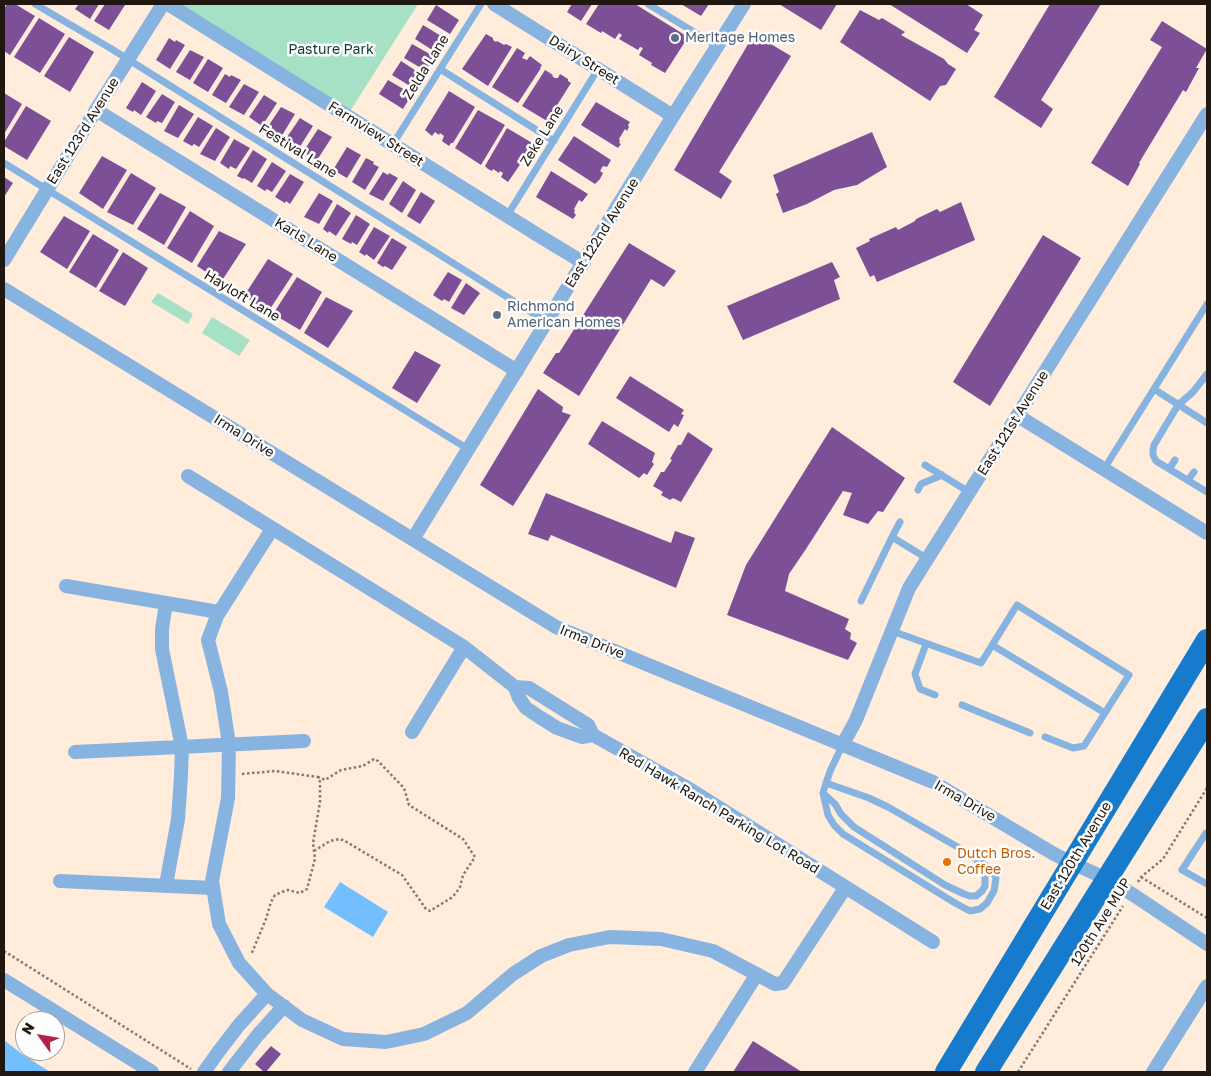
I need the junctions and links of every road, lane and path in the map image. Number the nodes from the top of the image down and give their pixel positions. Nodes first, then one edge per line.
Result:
1 (35, 4) edge
2 (163, 4) edge
3 (168, 4) edge
4 (481, 4) edge
5 (494, 4) edge
6 (648, 4) edge
7 (744, 4) edge
8 (717, 46) junction
9 (127, 59) junction
10 (440, 69) junction
11 (598, 69) junction
12 (96, 110) junction
13 (1207, 114) edge
14 (674, 116) junction
15 (554, 141) junction
16 (393, 144) junction
17 (4, 163) edge
18 (46, 190) junction
19 (507, 216) junction
20 (4, 260) edge
21 (584, 262) junction
22 (4, 288) edge
23 (1207, 304) edge
24 (547, 322) junction
25 (517, 371) junction
26 (1207, 374) edge
27 (1154, 389) junction
28 (1178, 405) junction
29 (1018, 416) junction
30 (1202, 422) edge
31 (468, 449) junction
32 (1175, 460) dead end
33 (925, 465) dead end
34 (1169, 468) junction
35 (1104, 469) junction
36 (1194, 472) dead end
37 (188, 476) dead end
38 (942, 476) junction
39 (1188, 480) junction
40 (918, 490) dead end
41 (969, 492) junction
42 (1207, 492) edge
43 (900, 522) dead end
44 (272, 528) junction
45 (1207, 533) edge
46 (892, 537) junction
47 (413, 540) junction
48 (928, 559) junction
49 (66, 586) dead end
50 (861, 601) dead end
51 (166, 603) junction
52 (219, 612) junction
53 (892, 631) junction
54 (1207, 640) edge
55 (926, 644) junction
56 (992, 645) junction
57 (464, 647) junction
58 (515, 687) junction
59 (935, 695) dead end
60 (962, 705) dead end
61 (1105, 713) junction
62 (1207, 719) edge
63 (412, 732) dead end
64 (1030, 733) dead end
65 (593, 735) junction
66 (1045, 738) dead end
67 (304, 741) dead end
68 (229, 744) junction
69 (844, 744) junction
70 (182, 747) junction
71 (75, 752) dead end
72 (228, 775) junction
73 (318, 777) junction
74 (826, 783) junction
75 (1207, 788) edge
76 (823, 793) junction
77 (1207, 833) edge
78 (314, 851) junction
79 (977, 859) junction
80 (1072, 863) junction
81 (1140, 877) junction
82 (1107, 879) junction
83 (60, 880) dead end
84 (1207, 884) edge
85 (166, 885) junction
86 (213, 888) junction
87 (845, 888) junction
88 (1132, 894) junction
89 (1207, 918) edge
90 (933, 942) dead end
91 (1207, 944) edge
92 (4, 951) edge
93 (243, 968) junction
94 (757, 974) junction
95 (4, 980) edge
96 (1207, 986) edge
97 (267, 994) junction
98 (284, 1006) junction
99 (152, 1072) edge
100 (195, 1072) edge
101 (204, 1072) edge
102 (229, 1072) edge
103 (695, 1072) edge
104 (946, 1072) edge
105 (986, 1072) edge
106 (1018, 1072) edge
107 (1153, 1072) edge

1 - 9 lane, Festival Lane
2 - 9 street, East 123rd Avenue
3 - 16 street, Farmview Street
4 - 10 lane, Zelda Lane
5 - 11 street, Dairy Street
6 - 8 lane
7 - 8 street, East 122nd Avenue
8 - 14 street, East 122nd Avenue
9 - 12 street, East 123rd Avenue
9 - 24 lane, Festival Lane
10 - 15 lane
10 - 16 lane, Zelda Lane
11 - 14 street, Dairy Street
11 - 15 lane, Zeke Lane
12 - 18 street, East 123rd Avenue
12 - 25 street, Karls Lane
13 - 29 street, East 121st Avenue
14 - 21 street, East 122nd Avenue
15 - 19 lane, Zeke Lane
16 - 19 street, Farmview Street
17 - 18 lane, Hayloft Lane
18 - 20 street, East 123rd Avenue
18 - 31 lane, Hayloft Lane
19 - 21 street, Farmview Street
21 - 24 street, East 122nd Avenue
22 - 47 street, Irma Drive
23 - 27 lane
24 - 25 street, East 122nd Avenue
25 - 31 street, East 122nd Avenue
26 - 28 lane
27 - 28 lane
27 - 35 lane
28 - 30 lane
28 - 34 lane
29 - 35 street
29 - 41 street, East 121st Avenue
31 - 47 street, East 122nd Avenue
32 - 34 lane
33 - 38 lane
34 - 39 lane
35 - 45 street
36 - 39 lane
37 - 44 street, Red Hawk Ranch Parking Lot Road
38 - 40 lane
38 - 41 lane
39 - 42 lane
41 - 48 street, East 121st Avenue
43 - 46 lane
44 - 52 street
44 - 57 street, Red Hawk Ranch Parking Lot Road
46 - 48 lane
46 - 50 lane
47 - 69 street, Irma Drive
48 - 53 street, East 121st Avenue
49 - 51 street
51 - 52 street
51 - 70 street
52 - 68 street
53 - 55 lane
53 - 69 street, East 121st Avenue
54 - 80 main road, East 120th Avenue
55 - 56 lane
55 - 59 lane
56 - 61 lane
56 - 61 lane
57 - 58 street, Red Hawk Ranch Parking Lot Road
57 - 63 street
58 - 65 street, Red Hawk Ranch Parking Lot Road
58 - 65 street, Red Hawk Ranch Parking Lot Road
60 - 64 lane
61 - 66 lane
62 - 82 main road
65 - 87 street, Red Hawk Ranch Parking Lot Road
67 - 68 street
68 - 70 street
68 - 72 street
69 - 74 lane
69 - 80 street, Irma Drive
70 - 71 street
70 - 85 street
72 - 73 path
72 - 86 street
73 - 78 path
73 - 78 path
74 - 76 lane
74 - 79 lane
75 - 81 path, 120th Ave MUP
76 - 79 lane
76 - 79 lane
77 - 84 lane
78 - 93 path
80 - 82 street, Irma Drive
80 - 104 main road, East 120th Avenue
81 - 88 path, 120th Ave MUP
81 - 89 path
82 - 88 street, Irma Drive
82 - 105 main road
83 - 85 street
85 - 86 street
86 - 93 street
87 - 90 street, Red Hawk Ranch Parking Lot Road
87 - 94 street
88 - 91 street, Irma Drive
88 - 106 path, 120th Ave MUP
92 - 100 path
93 - 97 street
94 - 98 street
94 - 103 street
95 - 99 street
96 - 107 street
97 - 98 street
97 - 101 street
98 - 102 street

